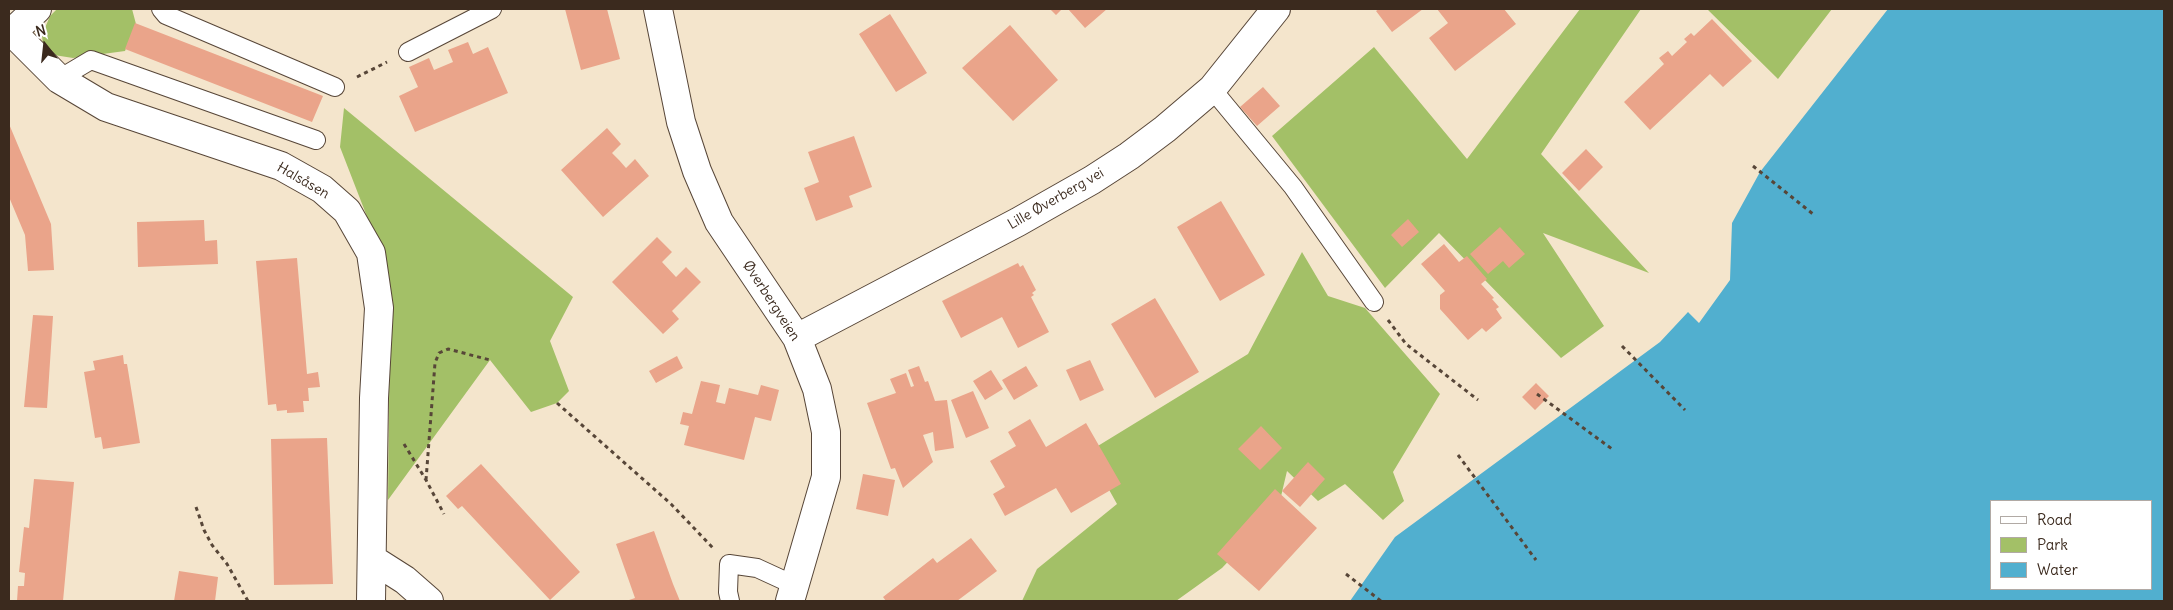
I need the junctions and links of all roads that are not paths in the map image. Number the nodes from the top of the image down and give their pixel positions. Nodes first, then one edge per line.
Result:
1 (37, 9) edge
2 (161, 9) edge
3 (492, 9) edge
4 (658, 9) edge
5 (1276, 9) edge
6 (11, 34) edge
7 (408, 52) road end
8 (58, 79) junction
9 (335, 87) road end
10 (1212, 89) junction
11 (316, 140) dead end
12 (1374, 302) road end
13 (797, 338) junction
14 (372, 559) junction
15 (792, 593) edge
16 (371, 601) edge
17 (429, 601) edge
18 (730, 601) edge

1 - 6 street
2 - 9 lane
3 - 7 lane
4 - 13 street, Øverbergveien
5 - 10 street, Lille Øverberg vei
6 - 8 street, Halsåsen
8 - 11 lane
8 - 14 street, Halsåsen
10 - 12 lane
10 - 13 street, Lille Øverberg vei
13 - 15 street, Øverbergveien
14 - 16 street, Halsåsen
14 - 17 street
15 - 18 lane

